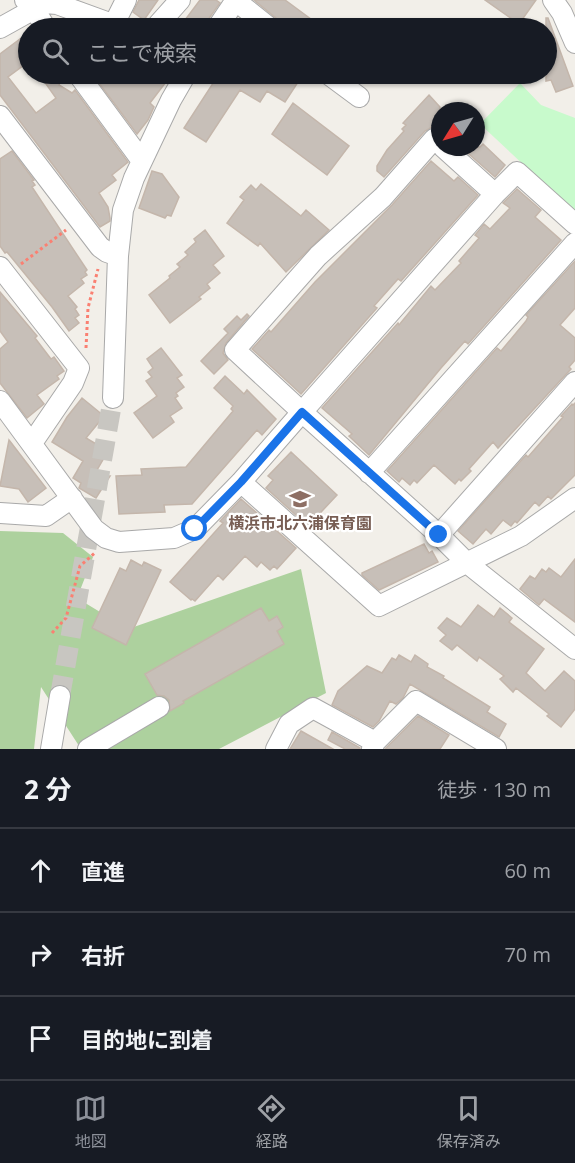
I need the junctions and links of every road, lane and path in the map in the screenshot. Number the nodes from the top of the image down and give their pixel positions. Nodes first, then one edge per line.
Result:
1 (126, 0) edge
2 (180, 0) edge
3 (553, 0) edge
4 (236, 1) edge
5 (29, 4) edge
6 (39, 18) edge
7 (96, 18) edge
8 (120, 18) edge
9 (164, 18) edge
10 (224, 18) edge
11 (257, 18) edge
12 (0, 28) edge
13 (575, 43) edge
14 (85, 84) edge
15 (180, 84) edge
16 (341, 84) edge
17 (359, 97) dead end
18 (0, 116) edge
19 (431, 142) edge
20 (452, 156) edge
21 (142, 161) junction
22 (495, 194) junction
23 (73, 224) dead end
24 (575, 224) edge
25 (575, 243) edge
26 (109, 259) junction
27 (20, 264) dead end
28 (0, 267) edge
29 (86, 351) dead end
30 (575, 382) edge
31 (114, 398) tunnel mouth
32 (0, 401) edge
33 (302, 412) junction
34 (32, 443) junction
35 (369, 473) junction
36 (241, 482) junction
37 (72, 498) junction
38 (575, 498) edge
39 (0, 513) edge
40 (439, 535) junction
41 (106, 538) junction
42 (467, 563) junction
43 (52, 633) dead end
44 (575, 649) edge
45 (60, 696) tunnel mouth
46 (159, 707) dead end
47 (373, 746) edge
48 (51, 749) edge
49 (88, 749) edge
50 (276, 749) edge
51 (496, 749) edge

1 - 8 street
2 - 9 street
3 - 13 street
4 - 10 street
4 - 11 street
5 - 6 street
5 - 7 street
5 - 12 street
14 - 21 street
15 - 21 street
16 - 17 street
18 - 26 street
19 - 33 street
20 - 22 street
21 - 26 street
22 - 24 street
22 - 33 street
23 - 27 path
25 - 35 street
26 - 29 path
26 - 31 street
28 - 34 street
30 - 40 street
32 - 34 street
33 - 35 street
33 - 36 street
34 - 37 street
35 - 40 street
36 - 41 street
36 - 42 street
37 - 39 street
37 - 41 street
38 - 42 street
40 - 42 street
41 - 43 path
42 - 44 street
45 - 48 street
46 - 49 street
47 - 50 street
47 - 51 street

